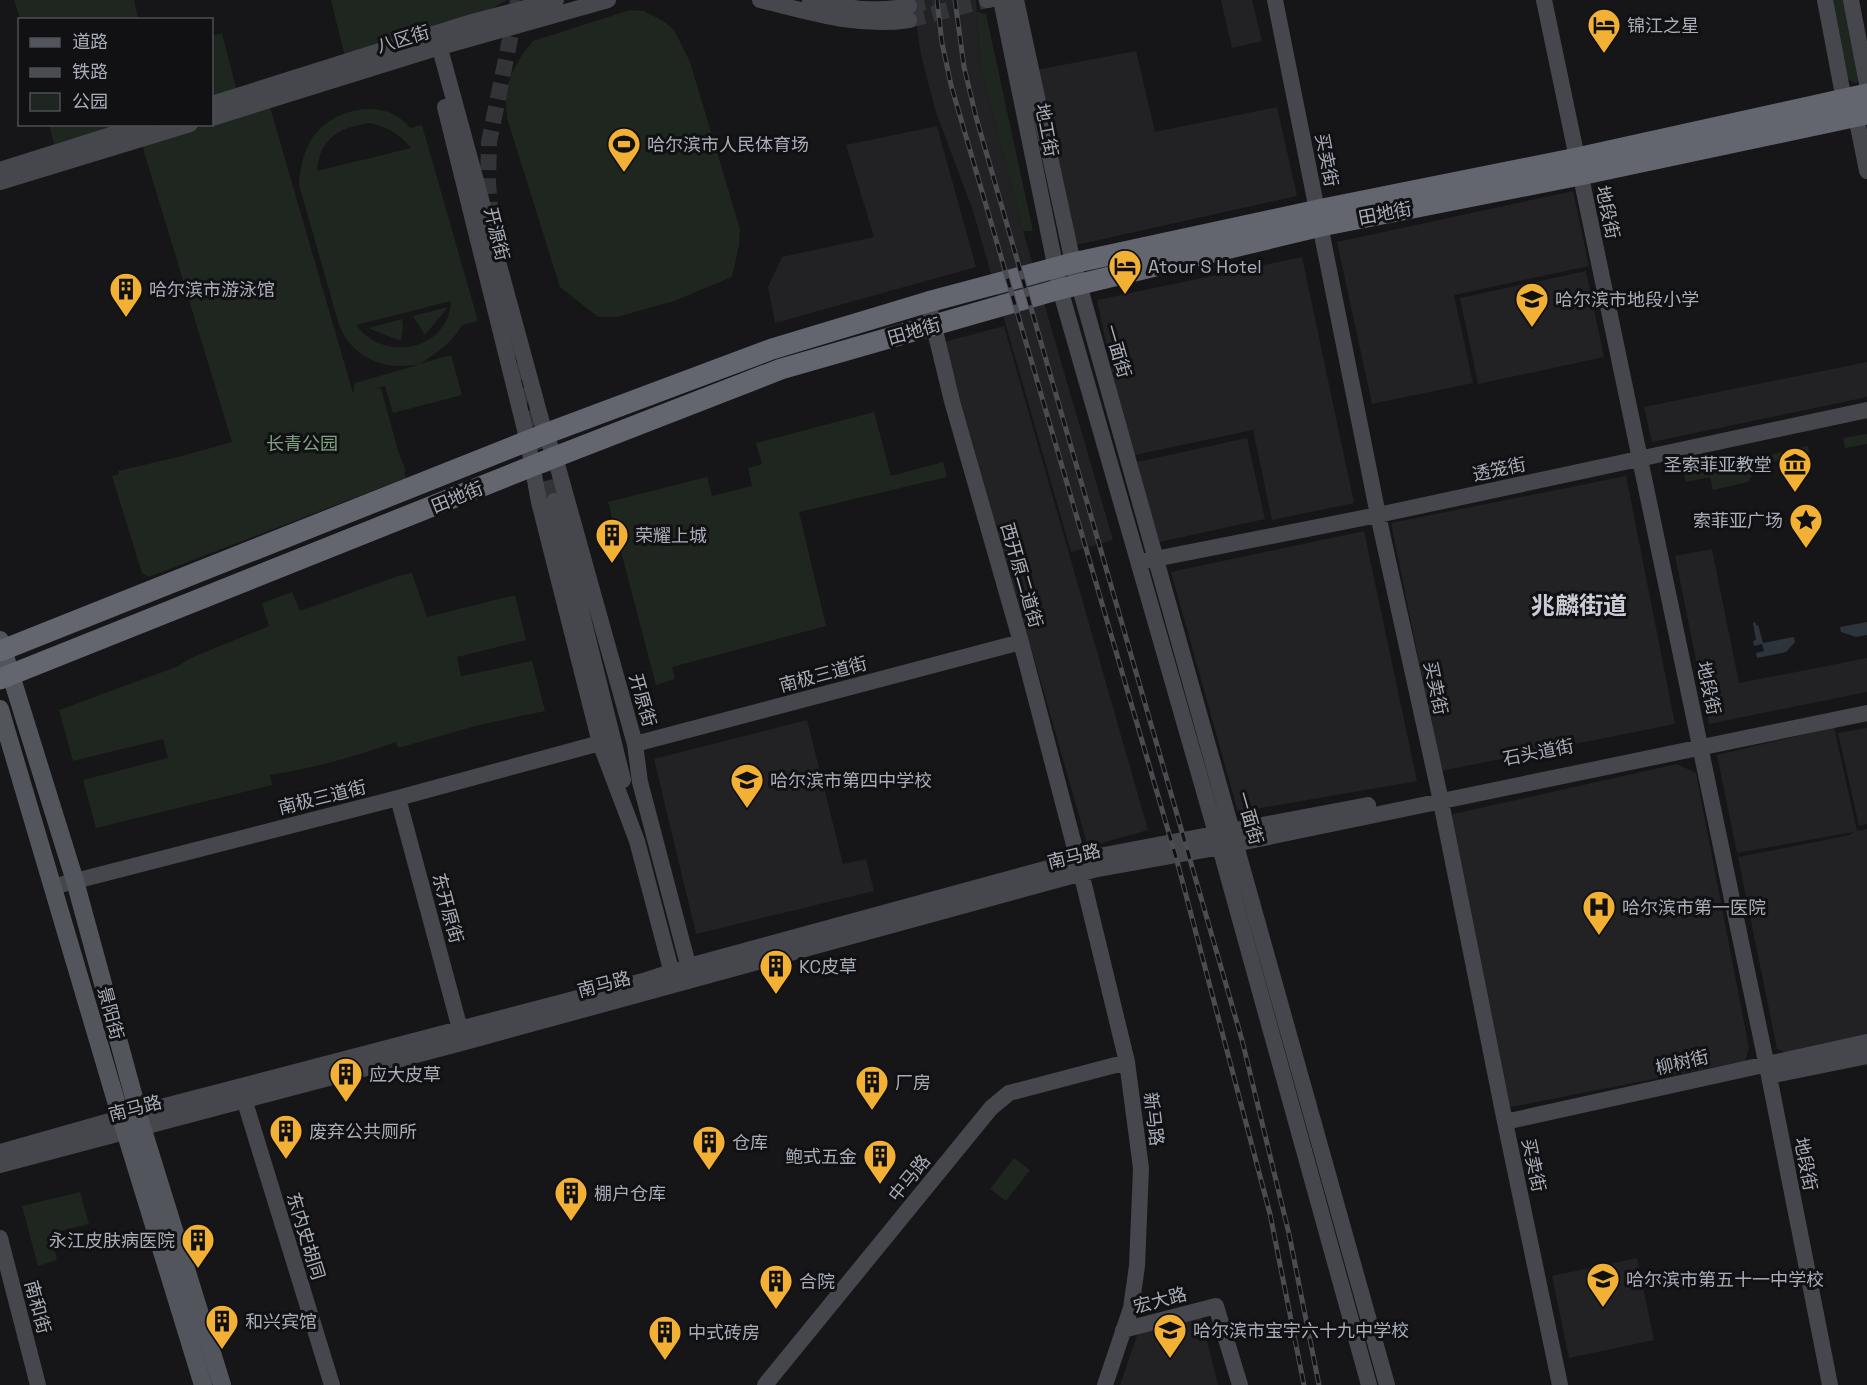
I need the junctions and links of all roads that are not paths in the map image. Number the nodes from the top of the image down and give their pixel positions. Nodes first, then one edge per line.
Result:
1 (556, 0) edge
2 (608, 0) edge
3 (760, 0) edge
4 (810, 0) edge
5 (1001, 0) edge
6 (1016, 0) edge
7 (1275, 0) edge
8 (1544, 0) edge
9 (1826, 0) edge
10 (1851, 0) edge
11 (433, 42) junction
12 (1867, 84) edge
13 (1867, 94) edge
14 (213, 104) edge
15 (1856, 110) edge
16 (213, 118) edge
17 (140, 126) edge
18 (184, 126) edge
19 (1578, 167) junction
20 (0, 170) edge
21 (1867, 171) edge
22 (0, 183) edge
23 (1320, 218) junction
24 (1064, 265) junction
25 (1070, 286) junction
26 (928, 302) junction
27 (933, 326) junction
28 (1867, 410) edge
29 (537, 438) junction
30 (555, 457) junction
31 (1640, 458) junction
32 (533, 467) junction
33 (554, 501) tunnel mouth
34 (1378, 515) junction
35 (1156, 559) junction
36 (1138, 562) junction
37 (1021, 642) junction
38 (1, 647) edge
39 (6, 677) edge
40 (1867, 706) edge
41 (0, 709) edge
42 (1867, 713) edge
43 (1700, 743) junction
44 (600, 744) junction
45 (635, 744) junction
46 (1439, 797) junction
47 (398, 798) junction
48 (1235, 837) junction
49 (1218, 840) junction
50 (637, 841) junction
51 (1080, 866) junction
52 (75, 881) junction
53 (52, 887) junction
54 (691, 973) junction
55 (674, 978) junction
56 (460, 1029) junction
57 (1867, 1042) edge
58 (1867, 1056) edge
59 (1127, 1062) junction
60 (1768, 1070) junction
61 (244, 1099) junction
62 (132, 1122) junction
63 (1505, 1122) junction
64 (0, 1152) edge
65 (0, 1165) edge
66 (0, 1238) edge
67 (1207, 1308) junction
68 (1123, 1330) junction
69 (38, 1385) edge
70 (203, 1385) edge
71 (222, 1385) edge
72 (332, 1385) edge
73 (765, 1385) edge
74 (1105, 1385) edge
75 (1231, 1385) edge
76 (1240, 1385) edge
77 (1369, 1385) edge
78 (1387, 1385) edge
79 (1560, 1385) edge
80 (1830, 1385) edge

1 - 11 main road, 八区街
2 - 11 main road, 八区街
3 - 4 main road
5 - 24 main road, 地工街
6 - 24 main road, 地工街
7 - 23 main road, 买卖街
8 - 19 main road, 地段街
9 - 15 main road
10 - 12 main road
11 - 14 main road, 八区街
11 - 16 main road, 八区街
11 - 29 main road, 开源街
13 - 15 highway, 田地街
15 - 19 highway, 田地街
15 - 21 main road
17 - 20 main road
18 - 22 main road
19 - 23 highway, 田地街
19 - 31 main road, 地段街
23 - 24 highway, 田地街
23 - 25 highway, 田地街
23 - 34 main road, 买卖街
24 - 25 main road, 一面街
24 - 26 highway, 田地街
25 - 27 highway, 田地街
25 - 35 main road, 一面街
25 - 36 main road, 一面街
26 - 27 main road, 西开原二道街
26 - 29 highway, 田地街
27 - 30 highway, 田地街
27 - 37 main road, 西开原二道街
28 - 31 main road, 透笼街
29 - 30 main road, 开原街
29 - 32 main road, 开原街
29 - 38 highway, 田地街
30 - 32 highway, 田地街
30 - 45 main road, 开原街
31 - 34 main road, 透笼街
31 - 43 main road, 地段街
32 - 39 highway, 田地街
32 - 44 main road, 开原街
33 - 50 main road, 开原街
34 - 35 main road, 透笼街
34 - 46 main road, 买卖街
35 - 36 main road, 透笼街
35 - 48 main road, 一面街
36 - 49 main road, 一面街
37 - 45 main road, 南极三道街
37 - 51 main road, 西开原二道街
38 - 39 main road, 景阳街
39 - 52 main road, 景阳街
40 - 43 main road, 石头道街
41 - 53 main road, 景阳街
42 - 43 main road, 石头道街
43 - 46 main road, 石头道街
43 - 60 main road, 地段街
44 - 47 main road, 南极三道街
44 - 50 main road, 开原街
45 - 54 main road, 开原街
46 - 48 main road, 石头道街
46 - 63 main road, 买卖街
47 - 52 main road, 南极三道街
47 - 56 main road, 东开原街
48 - 49 main road, 石头道街
48 - 78 main road, 一面街
49 - 51 main road, 南马路
49 - 77 main road, 一面街
50 - 55 main road, 开原街
51 - 54 main road, 南马路
51 - 59 main road, 新马路
52 - 53 main road, 南极三道街
52 - 62 main road, 景阳街
53 - 62 main road, 景阳街
54 - 55 main road, 南马路
55 - 56 main road, 南马路
55 - 61 main road, 南马路
56 - 62 main road, 南马路
57 - 60 main road, 柳树街
58 - 60 main road, 柳树街
59 - 68 main road, 新马路
59 - 73 main road, 中马路
60 - 63 main road, 柳树街
60 - 80 main road, 地段街
61 - 62 main road, 南马路
61 - 72 main road, 东内史胡同
62 - 64 main road, 南马路
62 - 65 main road, 南马路
62 - 70 main road, 景阳街
62 - 71 main road, 景阳街
63 - 79 main road, 买卖街
66 - 69 main road, 南和街
67 - 68 main road, 宏大路
67 - 75 main road, 宏大路
67 - 76 main road, 宏大路
68 - 74 main road, 新马路

